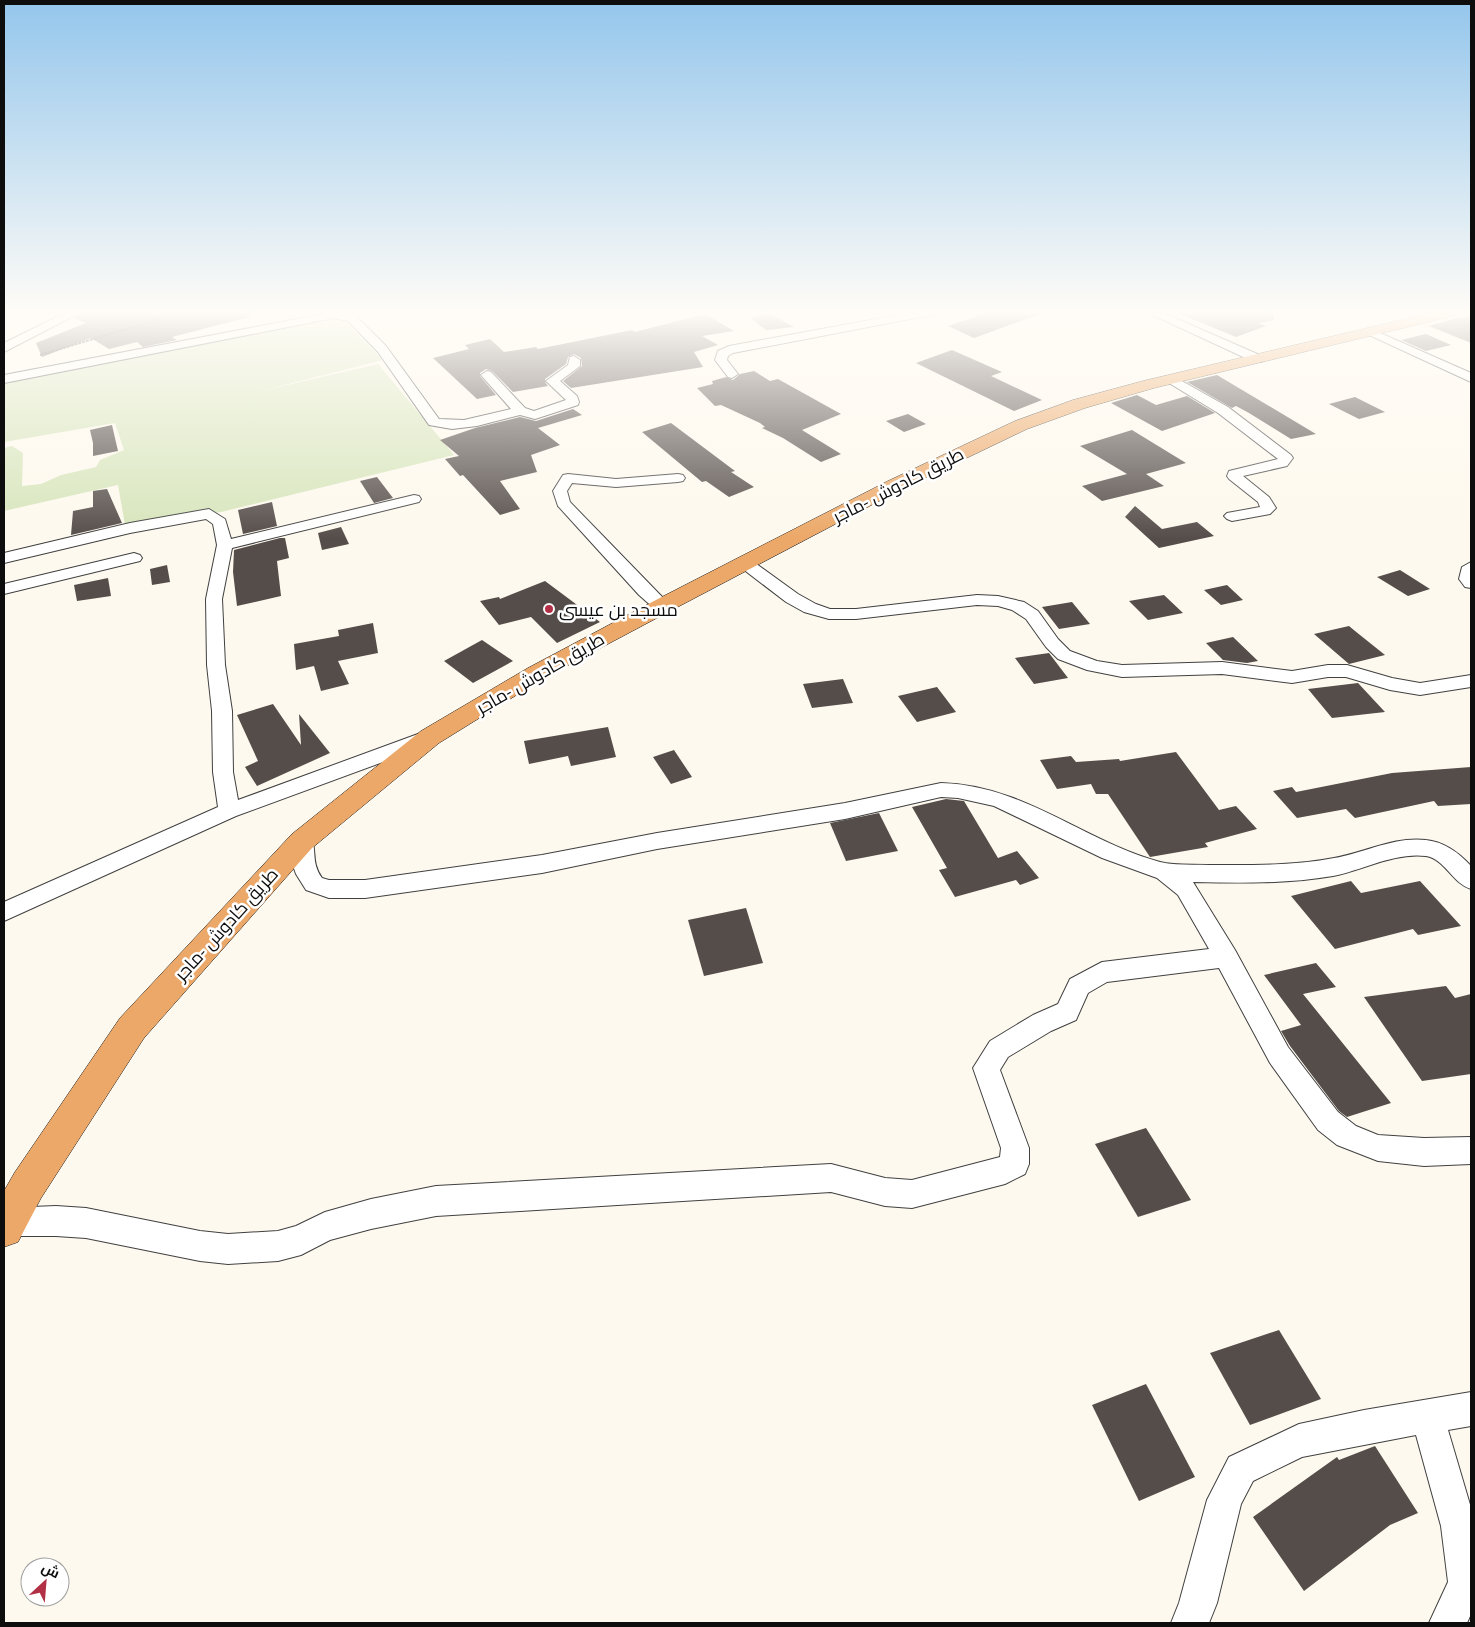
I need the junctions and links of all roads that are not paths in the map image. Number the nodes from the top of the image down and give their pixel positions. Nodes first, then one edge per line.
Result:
1 (409, 387) edge
2 (498, 387) edge
3 (559, 387) edge
4 (1139, 387) edge
5 (1185, 387) edge
6 (520, 411) junction
7 (678, 478) dead end
8 (414, 499) dead end
9 (1232, 516) dead end
10 (225, 546) junction
11 (4, 558) edge
12 (134, 558) dead end
13 (745, 563) junction
14 (1471, 567) edge
15 (1471, 583) edge
16 (4, 589) edge
17 (662, 606) junction
18 (1471, 681) edge
19 (430, 737) junction
20 (229, 812) junction
21 (302, 841) junction
22 (1164, 871) junction
23 (1471, 880) edge
24 (4, 912) edge
25 (1226, 957) junction
26 (1471, 1150) edge
27 (5, 1226) edge
28 (1471, 1409) edge
29 (1427, 1416) junction
30 (1190, 1623) edge
31 (1448, 1623) edge

1 - 6 street
2 - 6 street
3 - 6 street
4 - 13 highway, طريق كادوش -ماجر
5 - 9 street
7 - 17 street
8 - 10 street
10 - 11 street
10 - 20 street
12 - 16 street
13 - 17 highway, طريق كادوش -ماجر
13 - 18 street
14 - 15 street
17 - 19 highway, طريق كادوش -ماجر
19 - 20 street
19 - 21 highway, طريق كادوش -ماجر
20 - 24 street
21 - 22 street
21 - 27 highway, طريق كادوش -ماجر
22 - 23 street
22 - 25 street
25 - 26 street
25 - 27 street
28 - 29 street
29 - 30 street
29 - 31 street

